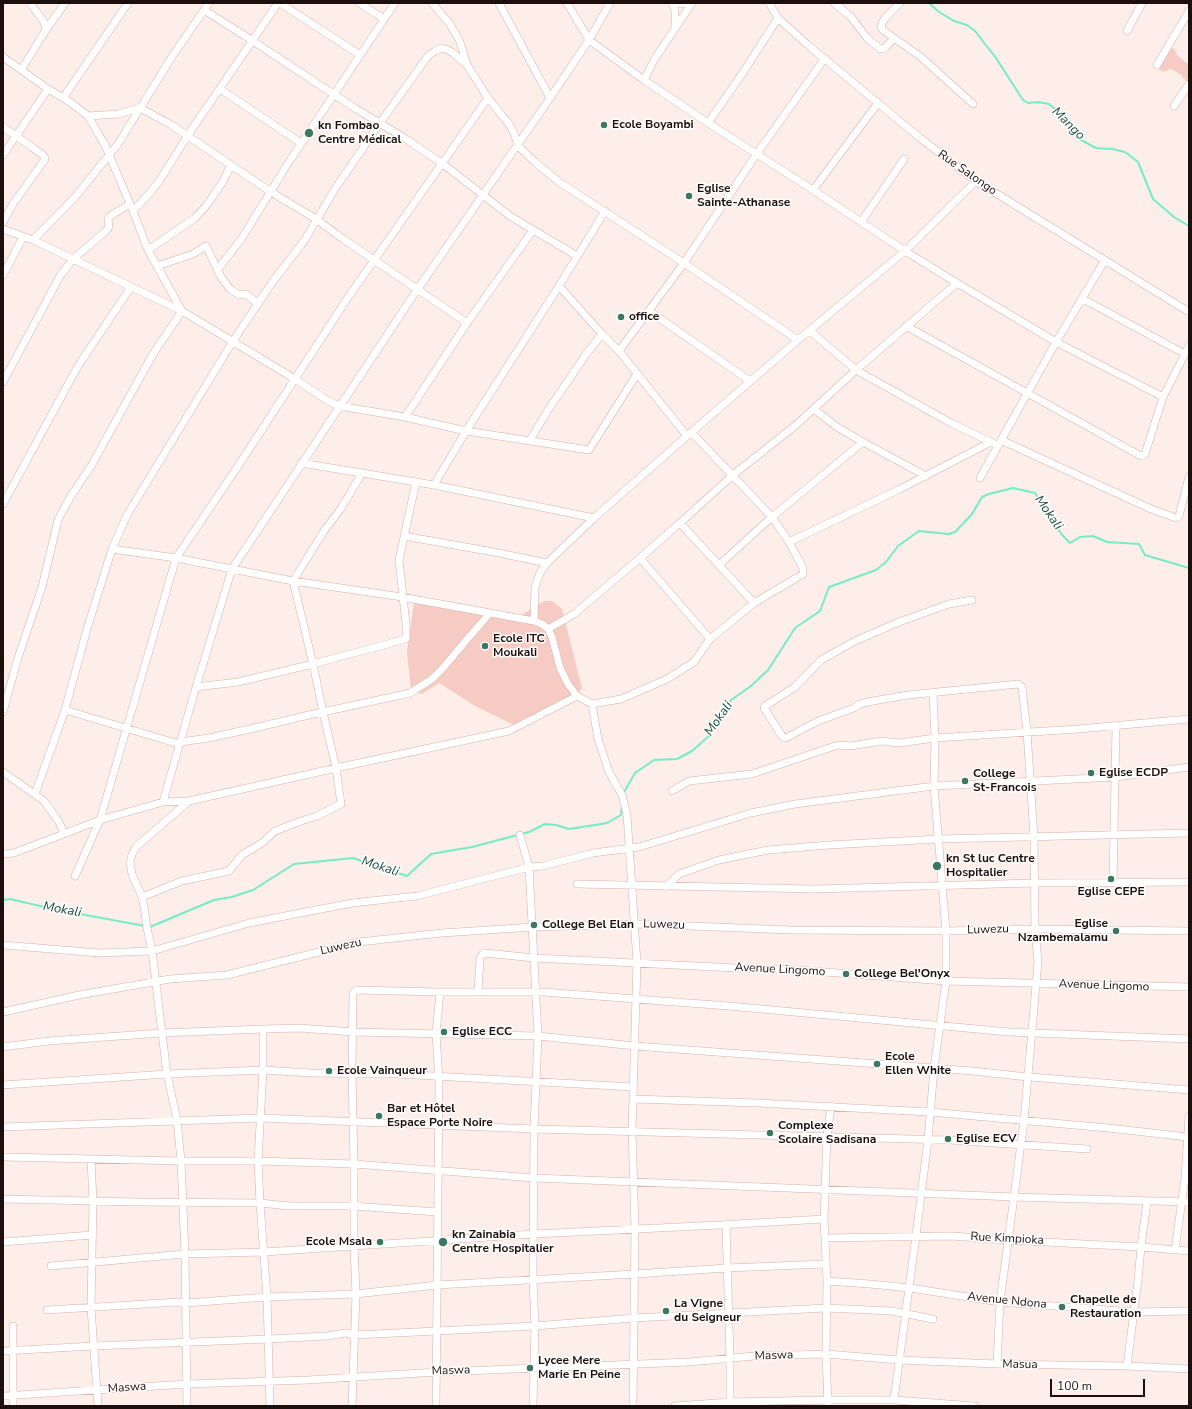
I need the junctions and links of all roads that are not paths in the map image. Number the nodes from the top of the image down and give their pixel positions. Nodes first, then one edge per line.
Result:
1 (30, 3) edge
2 (65, 3) edge
3 (128, 3) edge
4 (209, 3) edge
5 (279, 3) edge
6 (359, 3) edge
7 (395, 3) edge
8 (432, 3) edge
9 (499, 3) edge
10 (567, 3) edge
11 (672, 3) edge
12 (677, 3) edge
13 (769, 3) edge
14 (834, 3) edge
15 (900, 3) edge
16 (1142, 3) edge
17 (609, 4) edge
18 (692, 4) edge
19 (204, 10) junction
20 (1189, 12) edge
21 (778, 18) junction
22 (384, 19) junction
23 (675, 28) junction
24 (46, 30) junction
25 (1127, 31) dead end
26 (894, 38) junction
27 (253, 40) junction
28 (589, 40) junction
29 (360, 55) junction
30 (3, 57) edge
31 (825, 58) junction
32 (467, 65) junction
33 (1158, 65) dead end
34 (21, 70) junction
35 (644, 80) junction
36 (1189, 84) edge
37 (48, 89) junction
38 (220, 90) junction
39 (334, 94) junction
40 (63, 98) junction
41 (488, 98) junction
42 (550, 98) junction
43 (878, 103) junction
44 (973, 104) dead end
45 (1174, 106) dead end
46 (140, 108) junction
47 (88, 116) junction
48 (380, 123) junction
49 (708, 123) junction
50 (3, 127) edge
51 (188, 135) junction
52 (17, 136) junction
53 (301, 143) junction
54 (518, 146) junction
55 (3, 155) edge
56 (756, 155) junction
57 (109, 156) junction
58 (904, 159) dead end
59 (443, 164) junction
60 (231, 165) junction
61 (976, 181) junction
62 (814, 190) junction
63 (271, 192) junction
64 (483, 196) junction
65 (132, 208) junction
66 (605, 212) junction
67 (316, 219) junction
68 (3, 222) edge
69 (861, 222) junction
70 (3, 229) edge
71 (533, 230) junction
72 (23, 237) junction
73 (33, 240) junction
74 (148, 250) junction
75 (905, 252) junction
76 (577, 256) junction
77 (73, 259) junction
78 (374, 260) junction
79 (1106, 260) junction
80 (684, 263) junction
81 (157, 266) junction
82 (218, 269) junction
83 (3, 275) edge
84 (957, 283) junction
85 (559, 286) junction
86 (131, 287) junction
87 (417, 290) junction
88 (1083, 299) junction
89 (258, 304) junction
90 (182, 311) junction
91 (649, 312) junction
92 (1189, 312) edge
93 (468, 323) junction
94 (906, 326) junction
95 (810, 331) junction
96 (602, 334) junction
97 (798, 340) junction
98 (233, 341) junction
99 (1056, 342) junction
100 (1189, 346) edge
101 (619, 351) junction
102 (1185, 354) junction
103 (856, 370) junction
104 (637, 374) junction
105 (295, 379) junction
106 (750, 381) junction
107 (3, 382) edge
108 (1027, 394) junction
109 (1163, 397) junction
110 (339, 406) junction
111 (814, 409) junction
112 (405, 417) junction
113 (466, 431) junction
114 (689, 434) junction
115 (530, 440) junction
116 (863, 442) junction
117 (997, 443) junction
118 (301, 463) junction
119 (362, 473) junction
120 (733, 475) junction
121 (926, 476) junction
122 (1189, 477) edge
123 (980, 478) dead end
124 (416, 482) junction
125 (434, 485) junction
126 (3, 504) edge
127 (772, 517) junction
128 (594, 518) junction
129 (680, 523) junction
130 (404, 536) junction
131 (789, 542) junction
132 (112, 550) junction
133 (176, 558) junction
134 (640, 558) junction
135 (547, 563) junction
136 (719, 565) junction
137 (232, 569) junction
138 (293, 581) junction
139 (402, 597) junction
140 (972, 600) dead end
141 (754, 603) junction
142 (490, 613) junction
143 (534, 621) junction
144 (548, 629) junction
145 (710, 639) junction
146 (314, 664) junction
147 (196, 687) junction
148 (933, 693) junction
149 (577, 696) junction
150 (592, 704) junction
151 (65, 710) junction
152 (3, 712) edge
153 (323, 712) junction
154 (1189, 719) edge
155 (1116, 726) junction
156 (127, 729) junction
157 (1027, 732) junction
158 (935, 738) junction
159 (180, 743) junction
160 (336, 768) junction
161 (1189, 768) edge
162 (3, 772) edge
163 (1116, 777) junction
164 (1030, 781) junction
165 (934, 786) junction
166 (672, 791) dead end
167 (35, 794) junction
168 (189, 801) junction
169 (164, 802) junction
170 (100, 820) junction
171 (64, 833) junction
172 (1189, 833) edge
173 (520, 835) dead end
174 (1115, 836) junction
175 (1034, 837) junction
176 (938, 839) junction
177 (630, 849) junction
178 (3, 854) edge
179 (529, 867) junction
180 (75, 876) dead end
181 (1113, 882) junction
182 (1189, 882) edge
183 (1035, 883) junction
184 (577, 884) dead end
185 (942, 885) junction
186 (632, 886) junction
187 (666, 887) junction
188 (142, 897) junction
189 (635, 924) junction
190 (533, 927) junction
191 (1035, 929) junction
192 (946, 931) junction
193 (1189, 931) edge
194 (3, 945) edge
195 (152, 951) junction
196 (534, 958) junction
197 (637, 963) junction
198 (946, 981) junction
199 (155, 982) junction
200 (1036, 984) junction
201 (1189, 987) edge
202 (440, 992) junction
203 (478, 992) junction
204 (537, 992) junction
205 (637, 999) junction
206 (3, 1012) edge
207 (940, 1026) junction
208 (263, 1029) junction
209 (353, 1032) junction
210 (162, 1033) junction
211 (1033, 1033) junction
212 (436, 1034) junction
213 (538, 1036) junction
214 (1189, 1039) edge
215 (635, 1046) junction
216 (3, 1047) edge
217 (934, 1068) junction
218 (263, 1070) junction
219 (352, 1073) junction
220 (167, 1074) junction
221 (439, 1076) junction
222 (1028, 1077) junction
223 (536, 1082) junction
224 (3, 1085) edge
225 (633, 1087) junction
226 (1189, 1090) edge
227 (633, 1099) junction
228 (831, 1106) junction
229 (930, 1112) junction
230 (1189, 1116) edge
231 (260, 1118) junction
232 (177, 1120) junction
233 (1024, 1121) junction
234 (353, 1122) junction
235 (438, 1125) junction
236 (3, 1127) edge
237 (534, 1129) junction
238 (632, 1131) junction
239 (827, 1136) junction
240 (928, 1140) junction
241 (1188, 1141) edge
242 (1020, 1145) junction
243 (1087, 1149) dead end
244 (3, 1158) edge
245 (91, 1160) junction
246 (181, 1161) junction
247 (258, 1161) junction
248 (354, 1164) junction
249 (438, 1171) junction
250 (534, 1178) junction
251 (633, 1181) junction
252 (825, 1189) junction
253 (922, 1192) junction
254 (1014, 1197) junction
255 (3, 1199) edge
256 (93, 1201) junction
257 (1146, 1201) junction
258 (183, 1202) junction
259 (1186, 1202) edge
260 (260, 1203) junction
261 (353, 1206) junction
262 (437, 1212) junction
263 (824, 1219) junction
264 (726, 1225) junction
265 (635, 1229) junction
266 (534, 1234) junction
267 (92, 1235) junction
268 (916, 1236) junction
269 (825, 1238) junction
270 (1007, 1240) junction
271 (437, 1241) junction
272 (3, 1242) edge
273 (354, 1246) junction
274 (1141, 1247) junction
275 (1175, 1250) junction
276 (1189, 1251) edge
277 (264, 1252) junction
278 (185, 1254) junction
279 (91, 1262) junction
280 (826, 1264) junction
281 (51, 1266) dead end
282 (727, 1268) junction
283 (635, 1274) junction
284 (533, 1280) junction
285 (827, 1281) junction
286 (437, 1285) junction
287 (910, 1288) junction
288 (356, 1294) junction
289 (267, 1297) junction
290 (1000, 1302) junction
291 (185, 1303) junction
292 (91, 1308) junction
293 (826, 1308) junction
294 (47, 1310) dead end
295 (1189, 1311) edge
296 (729, 1312) junction
297 (1134, 1312) junction
298 (906, 1314) junction
299 (634, 1318) junction
300 (932, 1319) dead end
301 (13, 1326) dead end
302 (535, 1326) junction
303 (437, 1331) junction
304 (354, 1335) junction
305 (269, 1339) junction
306 (186, 1342) junction
307 (94, 1346) junction
308 (3, 1351) edge
309 (13, 1351) junction
310 (826, 1354) junction
311 (730, 1358) junction
312 (899, 1360) junction
313 (633, 1363) junction
314 (998, 1364) junction
315 (1127, 1366) junction
316 (533, 1368) junction
317 (1189, 1369) edge
318 (437, 1372) junction
319 (352, 1377) junction
320 (269, 1381) junction
321 (187, 1384) junction
322 (96, 1390) junction
323 (13, 1395) junction
324 (3, 1396) edge
325 (894, 1400) junction
326 (828, 1403) edge
327 (730, 1404) edge
328 (13, 1406) edge
329 (98, 1406) edge
330 (187, 1406) edge
331 (270, 1406) edge
332 (352, 1406) edge
333 (436, 1406) edge
334 (533, 1406) edge
335 (633, 1406) edge
336 (675, 1406) edge
337 (975, 1406) edge

1 - 24 street
2 - 24 street
3 - 40 street
4 - 19 street
5 - 27 street
5 - 29 street
6 - 22 street
7 - 22 street
8 - 32 street
9 - 42 street
10 - 28 street
11 - 23 street
12 - 18 street
13 - 21 street, Rue Salongo
14 - 26 street
15 - 26 street
16 - 25 street
17 - 28 street
18 - 23 street
19 - 27 street
19 - 46 street
20 - 33 street
21 - 31 street, Rue Salongo
21 - 49 street
22 - 29 street
23 - 35 street
24 - 34 street
26 - 44 street
27 - 38 street
27 - 39 street
28 - 35 street
28 - 42 street
29 - 39 street
30 - 34 street
31 - 43 street, Rue Salongo
31 - 56 street
32 - 41 street
32 - 48 street
34 - 37 street
35 - 49 street
36 - 45 street
37 - 40 street
37 - 52 street
38 - 51 street
38 - 53 street
39 - 48 street
39 - 53 street
40 - 47 street
41 - 54 street
41 - 59 street
42 - 54 street
43 - 61 street, Rue Salongo
43 - 62 street
46 - 47 street
46 - 51 street
46 - 57 street
47 - 57 street
48 - 59 street
48 - 67 street
49 - 56 street
50 - 52 street
51 - 60 street
51 - 65 street
52 - 55 street
52 - 68 street
53 - 63 street
54 - 64 street
54 - 66 street
56 - 62 street
56 - 80 street
57 - 65 street
57 - 73 street
58 - 69 street
59 - 64 street
59 - 78 street
60 - 63 street
60 - 74 street
61 - 75 street
61 - 79 street, Rue Salongo
62 - 69 street
63 - 67 street
63 - 82 street
64 - 71 street
64 - 87 street
65 - 74 street
65 - 77 street
66 - 76 street
66 - 80 street
67 - 78 street
67 - 89 street
69 - 75 street
70 - 72 street
71 - 76 street
71 - 93 street
72 - 73 street
72 - 83 street
73 - 77 street
74 - 81 street
75 - 84 street
75 - 95 street
76 - 85 street
77 - 86 street
77 - 107 street
78 - 87 street
78 - 105 street
79 - 88 street
79 - 92 street, Rue Salongo
80 - 91 street
80 - 97 street
81 - 82 street
81 - 90 street
82 - 89 street
84 - 94 street
84 - 99 street
85 - 96 street
85 - 113 street
86 - 90 street
86 - 126 street
87 - 93 street
87 - 110 street
88 - 99 street
88 - 102 street
89 - 98 street
90 - 98 street
90 - 152 street
91 - 101 street
91 - 106 street
93 - 112 street
94 - 103 street
94 - 108 street
95 - 97 street
95 - 103 street
96 - 101 street
96 - 115 street
97 - 106 street
98 - 105 street
98 - 132 street
99 - 108 street
99 - 109 street
100 - 102 street
101 - 104 street
102 - 109 street
103 - 111 street
103 - 117 street
104 - 114 street
104 - 115 street
105 - 110 street
105 - 133 street
106 - 114 street
108 - 109 street
108 - 117 street
110 - 112 street
110 - 118 street
111 - 116 street
111 - 120 street
112 - 113 street
113 - 115 street
113 - 125 street
114 - 120 street
114 - 128 street
116 - 121 street
116 - 127 street
117 - 121 street
117 - 122 street
117 - 123 street
118 - 119 street
118 - 137 street
119 - 124 street
119 - 138 street
120 - 127 street
120 - 129 street
121 - 131 street
124 - 125 street
124 - 130 street
125 - 128 street
127 - 131 street
127 - 136 street
128 - 135 street
129 - 134 street
129 - 136 street
130 - 135 street
130 - 139 street
131 - 141 street
132 - 133 street
132 - 151 street
133 - 137 street
133 - 156 street
134 - 144 street
134 - 145 street
135 - 143 street
136 - 141 street
137 - 138 street
137 - 147 street
138 - 139 street
138 - 146 street
139 - 142 street
139 - 146 street
140 - 148 street
141 - 145 street
142 - 143 street
142 - 153 street
143 - 144 street
144 - 149 street
145 - 150 street
146 - 147 street
146 - 153 street
147 - 159 street
148 - 157 street
148 - 158 street
149 - 150 street
149 - 160 street
150 - 177 street
151 - 156 street
151 - 167 street
153 - 159 street
153 - 160 street
154 - 155 street
155 - 157 street
155 - 163 street
156 - 159 street
156 - 170 street
157 - 158 street
157 - 164 street
158 - 165 street
158 - 166 street
159 - 169 street
160 - 168 street
160 - 188 street
161 - 163 street
162 - 167 street
163 - 164 street
163 - 174 street
164 - 165 street
164 - 175 street
165 - 176 street
165 - 177 street
167 - 171 street
168 - 169 street
168 - 188 street
169 - 170 street
170 - 171 street
170 - 180 street
171 - 178 street
172 - 174 street
173 - 179 street
174 - 175 street
174 - 181 street
175 - 176 street
175 - 183 street
176 - 185 street
176 - 187 street
177 - 179 street
177 - 186 street
179 - 190 street
179 - 195 street
181 - 182 street
181 - 183 street
183 - 185 street
183 - 191 street
184 - 186 street
185 - 187 street
185 - 192 street
186 - 187 street
186 - 189 street
188 - 195 street
189 - 190 street, Luwezu
189 - 192 street, Luwezu
189 - 197 street
190 - 196 street
190 - 199 street, Luwezu
191 - 192 street, Luwezu
191 - 193 street, Luwezu
191 - 200 street
192 - 198 street
194 - 195 street
195 - 199 street
196 - 197 street, Avenue Lingomo
196 - 203 street, Avenue Lingomo
196 - 204 street
197 - 198 street, Avenue Lingomo
197 - 205 street
198 - 200 street, Avenue Lingomo
198 - 207 street
199 - 206 street, Luwezu
199 - 210 street
200 - 201 street, Avenue Lingomo
200 - 211 street
202 - 203 street
202 - 209 street
202 - 212 street
203 - 204 street
204 - 205 street
204 - 213 street
205 - 207 street
205 - 215 street
207 - 211 street
207 - 217 street
208 - 209 street
208 - 210 street
208 - 218 street
209 - 212 street
209 - 219 street
210 - 216 street
210 - 220 street
211 - 214 street
211 - 222 street
212 - 213 street
212 - 221 street
213 - 215 street
213 - 223 street
215 - 217 street
215 - 225 street
217 - 222 street
217 - 229 street
218 - 219 street
218 - 220 street
218 - 231 street
219 - 221 street
219 - 234 street
220 - 224 street
220 - 232 street
221 - 223 street
221 - 235 street
222 - 226 street
222 - 233 street
223 - 225 street
223 - 237 street
225 - 227 street
227 - 228 street
227 - 238 street
228 - 229 street
228 - 239 street
229 - 233 street
229 - 240 street
230 - 241 street
231 - 232 street
231 - 234 street
231 - 247 street
232 - 236 street
232 - 246 street
233 - 241 street
233 - 242 street
234 - 235 street
234 - 248 street
235 - 237 street
235 - 249 street
237 - 238 street
237 - 250 street
238 - 239 street
238 - 251 street
239 - 240 street
239 - 252 street
240 - 242 street
240 - 253 street
241 - 259 street
242 - 243 street
242 - 254 street
244 - 245 street
245 - 246 street
245 - 256 street
246 - 247 street
246 - 258 street
247 - 248 street
247 - 260 street
248 - 249 street
248 - 261 street
249 - 250 street
249 - 262 street
250 - 251 street
250 - 266 street
251 - 252 street
251 - 265 street
252 - 253 street
252 - 263 street
253 - 254 street
253 - 268 street
254 - 257 street
254 - 270 street
255 - 256 street
256 - 258 street
256 - 267 street
257 - 259 street
257 - 274 street
258 - 260 street
258 - 278 street
259 - 275 street
260 - 261 street
260 - 277 street
261 - 262 street
261 - 273 street
262 - 271 street
263 - 264 street
263 - 269 street
264 - 265 street
264 - 282 street
265 - 266 street
265 - 283 street
266 - 271 street
266 - 284 street
267 - 272 street
267 - 279 street
268 - 269 street, Rue Kimpioka
268 - 270 street, Rue Kimpioka
268 - 287 street
269 - 280 street
270 - 274 street, Rue Kimpioka
270 - 290 street
271 - 273 street
271 - 286 street
273 - 277 street
273 - 288 street
274 - 275 street, Rue Kimpioka
274 - 297 street
275 - 276 street, Rue Kimpioka
277 - 278 street
277 - 289 street
278 - 279 street
278 - 291 street
279 - 281 street
279 - 292 street
280 - 282 street
280 - 285 street
282 - 283 street
282 - 296 street
283 - 284 street
283 - 299 street
284 - 286 street
284 - 302 street
285 - 287 street, Avenue Ndona
285 - 293 street
286 - 288 street
286 - 303 street
287 - 290 street, Avenue Ndona
287 - 298 street
288 - 289 street
288 - 304 street
289 - 291 street
289 - 305 street
290 - 297 street, Avenue Ndona
290 - 314 street
291 - 292 street
291 - 306 street
292 - 294 street
292 - 307 street
293 - 296 street
293 - 298 street
293 - 310 street
295 - 297 street, Avenue Ndona
296 - 299 street
296 - 311 street
297 - 315 street
298 - 300 street
298 - 312 street
299 - 302 street
299 - 313 street
301 - 309 street
302 - 303 street
302 - 316 street
303 - 304 street
303 - 318 street
304 - 305 street
304 - 319 street
305 - 306 street
305 - 320 street
306 - 307 street
306 - 321 street
307 - 309 street
307 - 322 street
308 - 309 street
309 - 323 street
310 - 311 street, Maswa
310 - 312 street, Maswa
310 - 326 street
311 - 313 street, Maswa
311 - 327 street
312 - 314 street, Masua
312 - 325 street
313 - 316 street, Maswa
313 - 335 street
314 - 315 street, Masua
315 - 317 street, Masua
316 - 318 street, Maswa
316 - 334 street
318 - 319 street, Maswa
318 - 333 street
319 - 320 street, Maswa
319 - 332 street
320 - 321 street, Maswa
320 - 331 street
321 - 322 street, Maswa
321 - 330 street
322 - 323 street, Maswa
322 - 329 street
323 - 324 street, Maswa
323 - 328 street
325 - 326 street
325 - 337 street
326 - 327 street
327 - 336 street

